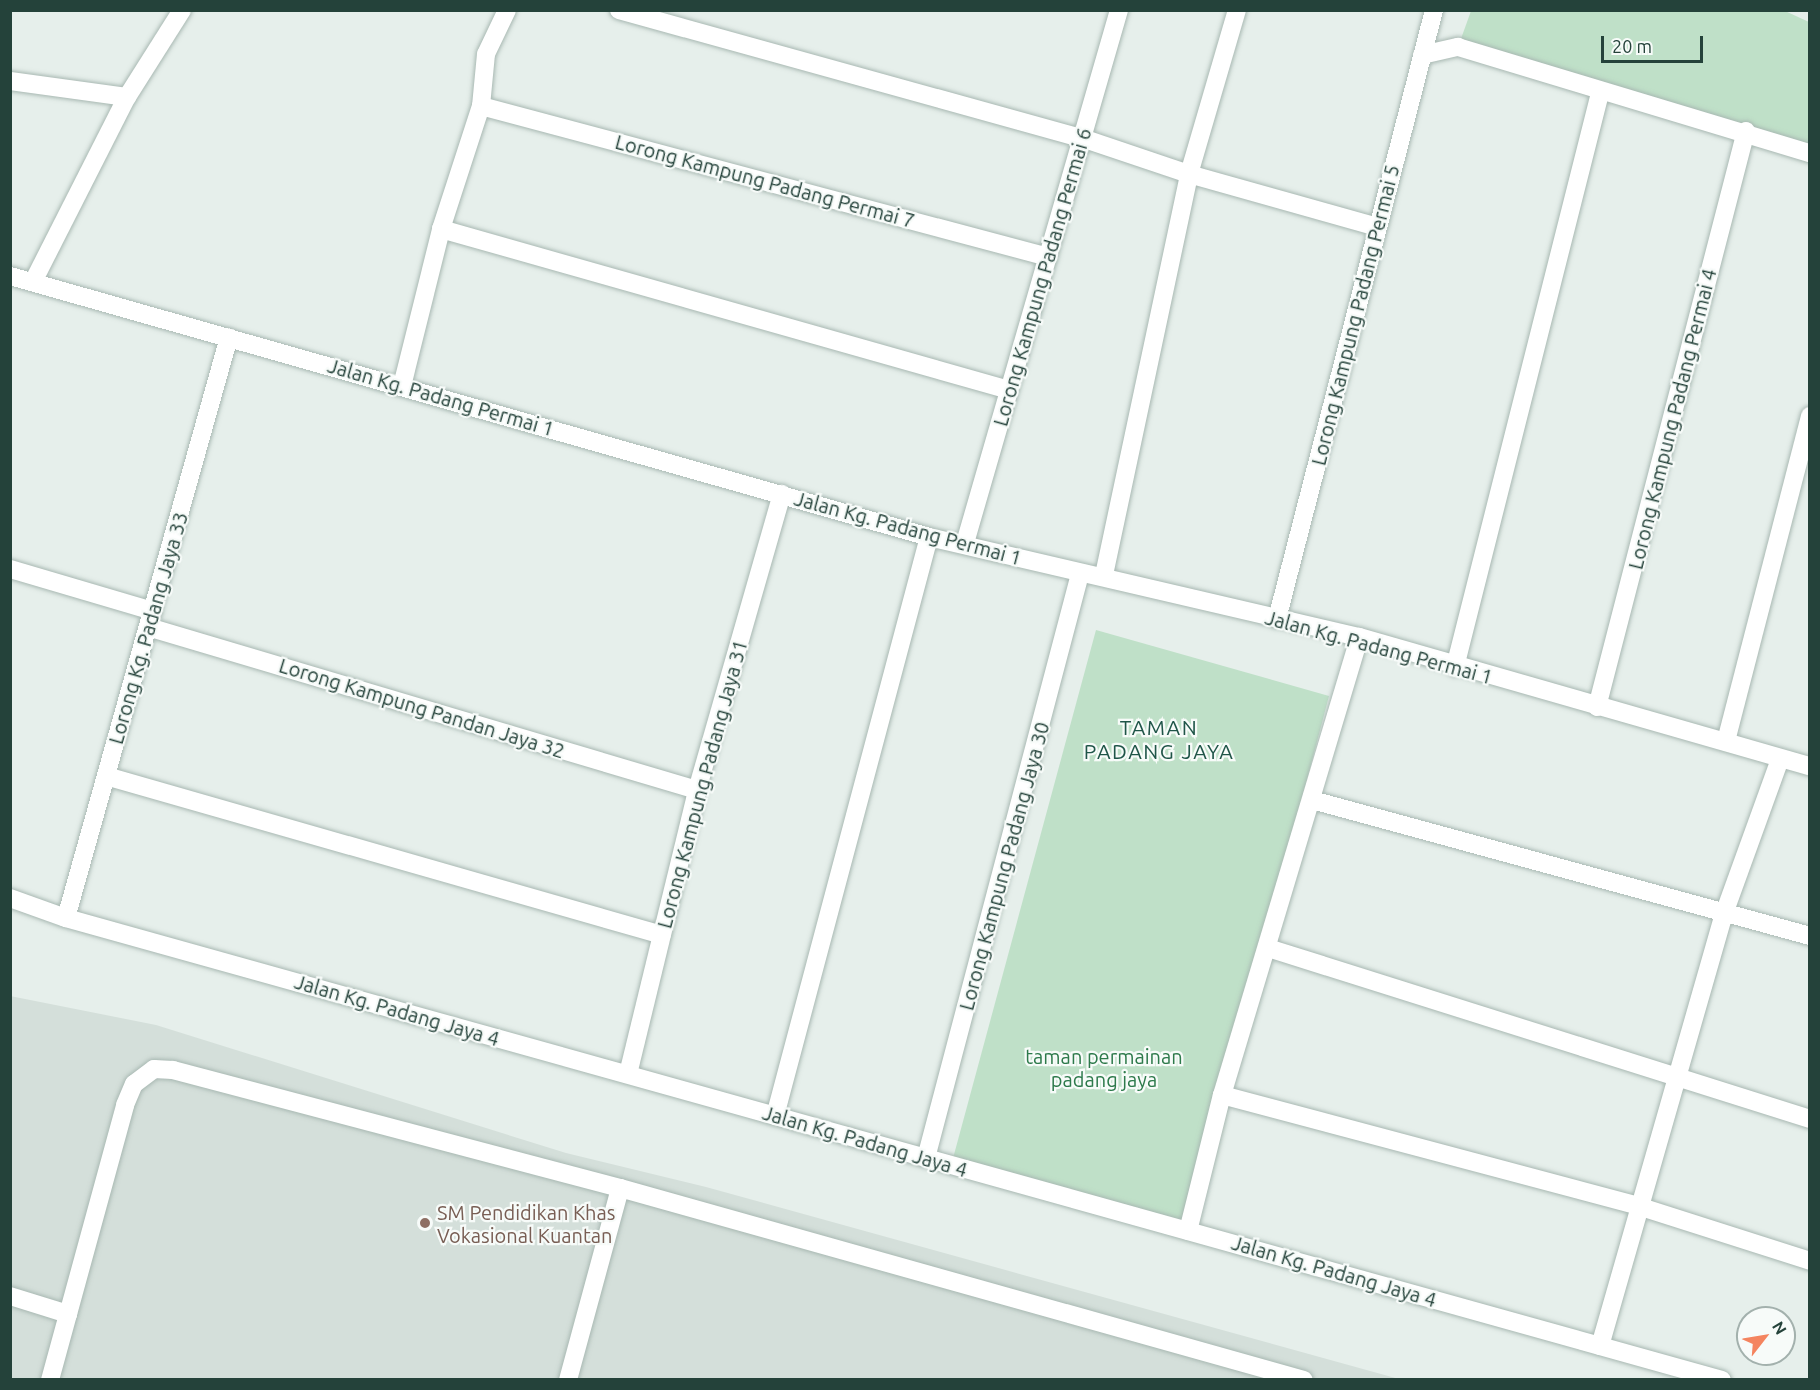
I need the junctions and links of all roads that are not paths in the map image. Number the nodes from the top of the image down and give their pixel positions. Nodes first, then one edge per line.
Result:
1 (182, 10) edge
2 (507, 10) edge
3 (619, 10) edge
4 (1119, 10) edge
5 (1237, 10) edge
6 (1434, 10) edge
7 (1422, 55) junction
8 (10, 81) edge
9 (1600, 93) junction
10 (127, 97) junction
11 (482, 106) junction
12 (1746, 131) junction
13 (1082, 138) junction
14 (1809, 153) edge
15 (1189, 174) junction
16 (1378, 226) junction
17 (441, 230) junction
18 (1048, 257) junction
19 (10, 276) edge
20 (33, 282) junction
21 (229, 337) junction
22 (402, 386) junction
23 (1009, 390) junction
24 (1809, 416) edge
25 (782, 494) junction
26 (929, 537) junction
27 (965, 543) junction
28 (10, 569) edge
29 (1080, 574) junction
30 (1104, 575) junction
31 (150, 619) junction
32 (1277, 619) junction
33 (1359, 637) junction
34 (1455, 667) junction
35 (1598, 707) junction
36 (1726, 741) junction
37 (1780, 759) junction
38 (1809, 766) edge
39 (106, 776) junction
40 (697, 790) junction
41 (1312, 800) junction
42 (10, 898) edge
43 (1725, 911) junction
44 (66, 918) junction
45 (662, 935) junction
46 (1809, 936) edge
47 (1268, 948) junction
48 (628, 1074) junction
49 (1680, 1078) junction
50 (1222, 1095) junction
51 (775, 1116) junction
52 (1809, 1119) edge
53 (926, 1158) junction
54 (620, 1188) junction
55 (1638, 1206) junction
56 (1188, 1231) junction
57 (1809, 1261) edge
58 (10, 1296) edge
59 (68, 1314) junction
60 (1600, 1346) junction
61 (50, 1380) edge
62 (568, 1380) edge
63 (1304, 1380) edge
64 (1722, 1380) edge

1 - 10 street
2 - 11 street
3 - 13 street
4 - 13 street, Lorong Kampung Padang Permai 6
5 - 15 street
6 - 7 street, Lorong Kampung Padang Permai 5
7 - 9 street
7 - 16 street, Lorong Kampung Padang Permai 5
8 - 10 street
9 - 12 street
9 - 34 street
10 - 20 street
11 - 17 street
11 - 18 street, Lorong Kampung Padang Permai 7
12 - 14 street
12 - 35 street, Lorong Kampung Padang Permai 4
13 - 15 street
13 - 18 street, Lorong Kampung Padang Permai 6
15 - 16 street
15 - 30 street
16 - 32 street, Lorong Kampung Padang Permai 5
17 - 22 street
17 - 23 street
18 - 23 street, Lorong Kampung Padang Permai 6
19 - 20 street, Jalan Kg. Padang Permai 1
20 - 21 street, Jalan Kg. Padang Permai 1
21 - 22 street, Jalan Kg. Padang Permai 1
21 - 31 street, Lorong Kg. Padang Jaya 33
22 - 25 street, Jalan Kg. Padang Permai 1
23 - 27 street, Lorong Kampung Padang Permai 6
24 - 36 street
25 - 26 street, Jalan Kg. Padang Permai 1
25 - 40 street, Lorong Kampung Padang Jaya 31
26 - 27 street, Jalan Kg. Padang Permai 1
26 - 51 street
27 - 29 street, Jalan Kg. Padang Permai 1
28 - 31 street, Lorong Kampung Pandan Jaya 32
29 - 30 street, Jalan Kg. Padang Permai 1
29 - 53 street, Lorong Kampung Padang Jaya 30
30 - 32 street, Jalan Kg. Padang Permai 1
31 - 39 street, Lorong Kg. Padang Jaya 33
31 - 40 street, Lorong Kampung Pandan Jaya 32
32 - 33 street, Jalan Kg. Padang Permai 1
33 - 34 street, Jalan Kg. Padang Permai 1
33 - 41 street
34 - 35 street, Jalan Kg. Padang Permai 1
35 - 36 street, Jalan Kg. Padang Permai 1
36 - 37 street, Jalan Kg. Padang Permai 1
37 - 38 street, Jalan Kg. Padang Permai 1
37 - 43 street
39 - 44 street, Lorong Kg. Padang Jaya 33
39 - 45 street
40 - 45 street, Lorong Kampung Padang Jaya 31
41 - 43 street
41 - 47 street
42 - 44 street, Jalan Kg. Padang Jaya 4
43 - 46 street
43 - 49 street
44 - 48 street, Jalan Kg. Padang Jaya 4
45 - 48 street, Lorong Kampung Padang Jaya 31
47 - 49 street
47 - 50 street
48 - 51 street, Jalan Kg. Padang Jaya 4
49 - 52 street
49 - 55 street
50 - 55 street
50 - 56 street
51 - 53 street, Jalan Kg. Padang Jaya 4
53 - 56 street, Jalan Kg. Padang Jaya 4
54 - 59 street
54 - 62 street
54 - 63 street
55 - 57 street
55 - 60 street
56 - 60 street, Jalan Kg. Padang Jaya 4
58 - 59 street
59 - 61 street
60 - 64 street, Jalan Kg. Padang Jaya 4

